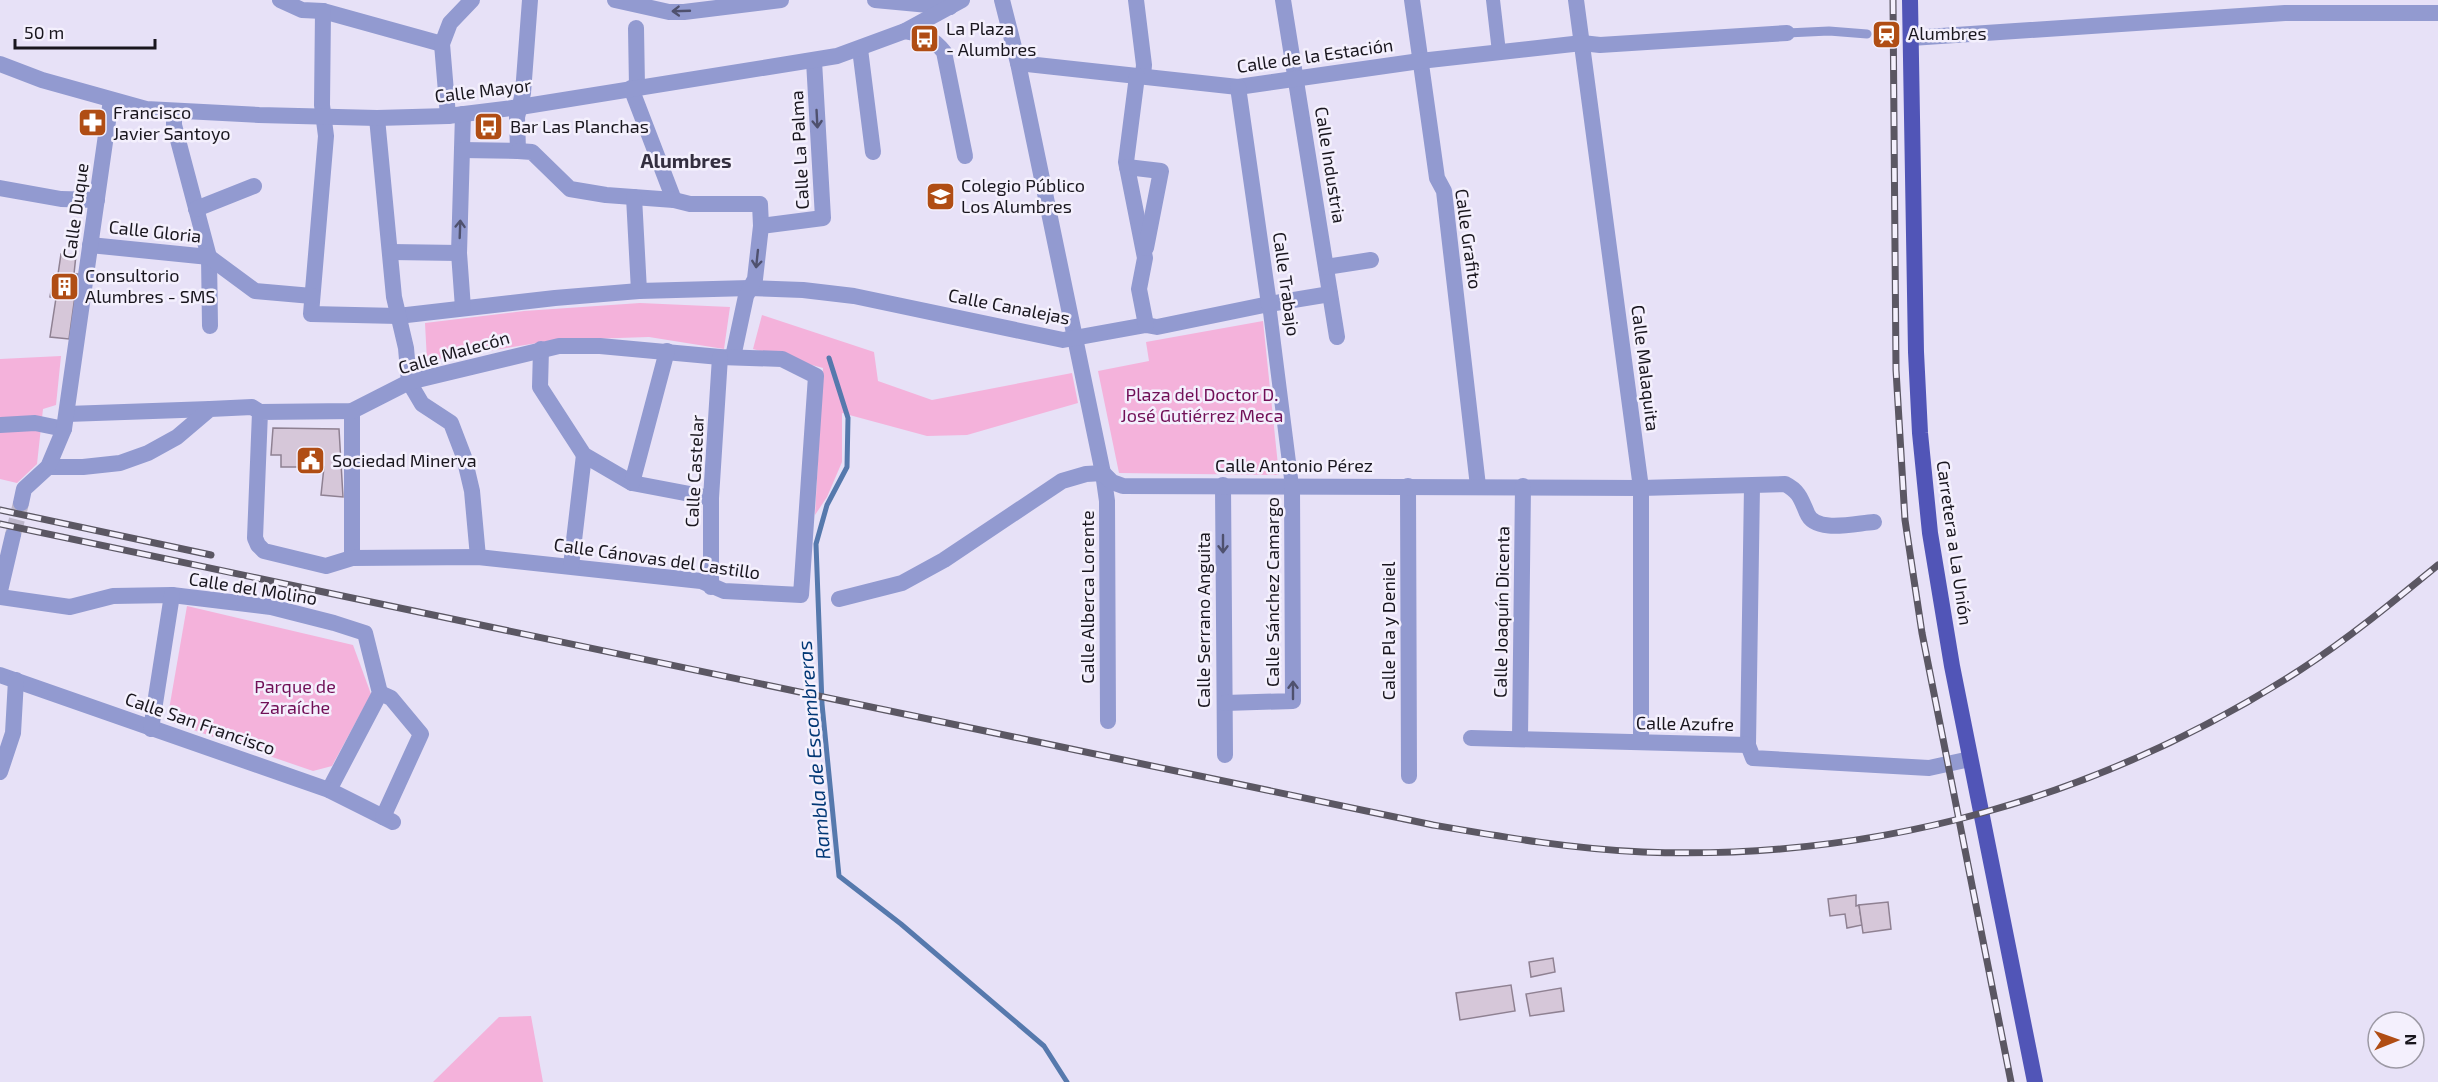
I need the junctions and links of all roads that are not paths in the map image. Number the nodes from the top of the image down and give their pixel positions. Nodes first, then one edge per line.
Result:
1 (472, 0) edge
2 (530, 0) edge
3 (615, 0) edge
4 (781, 0) edge
5 (875, 0) edge
6 (1002, 0) edge
7 (1137, 0) edge
8 (1283, 0) edge
9 (1412, 0) edge
10 (1493, 0) edge
11 (1576, 0) edge
12 (1910, 0) edge
13 (286, 1) edge
14 (950, 2) edge
15 (323, 11) junction
16 (2438, 13) edge
17 (636, 28) dead end
18 (905, 31) junction
19 (1787, 33) joint
20 (1867, 34) dead end
21 (1911, 39) junction
22 (1582, 43) junction
23 (442, 44) junction
24 (860, 49) junction
25 (1499, 52) junction
26 (814, 61) junction
27 (1420, 61) junction
28 (1018, 63) junction
29 (0, 64) edge
30 (1140, 76) junction
31 (1296, 79) junction
32 (634, 87) junction
33 (1238, 87) junction
34 (111, 100) junction
35 (520, 107) junction
36 (174, 111) junction
37 (455, 115) junction
38 (324, 116) junction
39 (377, 118) junction
40 (462, 150) junction
41 (518, 151) junction
42 (873, 152) dead end
43 (965, 156) dead end
44 (1127, 167) junction
45 (254, 186) dead end
46 (0, 188) edge
47 (634, 197) junction
48 (97, 200) junction
49 (674, 200) junction
50 (196, 209) junction
51 (761, 226) junction
52 (90, 245) junction
53 (391, 252) junction
54 (459, 253) junction
55 (208, 257) junction
56 (1144, 258) junction
57 (1371, 260) dead end
58 (1326, 267) junction
59 (750, 288) junction
60 (639, 291) junction
61 (1330, 294) junction
62 (312, 296) junction
63 (1269, 304) junction
64 (463, 308) junction
65 (398, 316) junction
66 (1146, 325) junction
67 (210, 326) dead end
68 (1337, 337) dead end
69 (1075, 339) junction
70 (541, 349) junction
71 (667, 351) junction
72 (727, 357) junction
73 (816, 376) joint
74 (410, 382) junction
75 (210, 409) junction
76 (352, 411) junction
77 (260, 412) junction
78 (65, 422) junction
79 (0, 425) edge
80 (584, 455) junction
81 (48, 467) junction
82 (1103, 473) junction
83 (632, 483) junction
84 (1223, 485) junction
85 (1292, 486) junction
86 (1408, 486) junction
87 (1478, 486) junction
88 (1523, 486) junction
89 (1752, 486) junction
90 (1641, 488) junction
91 (711, 498) junction
92 (21, 503) tunnel mouth
93 (1874, 522) dead end
94 (13, 535) tunnel mouth
95 (478, 557) junction
96 (352, 558) junction
97 (571, 566) junction
98 (711, 587) junction
99 (0, 591) edge
100 (172, 595) junction
101 (0, 597) edge
102 (839, 599) dead end
103 (8, 678) edge
104 (380, 693) junction
105 (1225, 703) junction
106 (1108, 721) dead end
107 (151, 729) junction
108 (1471, 738) dead end
109 (1520, 739) junction
110 (1641, 742) junction
111 (1748, 745) junction
112 (1225, 755) dead end
113 (1972, 766) junction
114 (0, 772) edge
115 (1409, 776) dead end
116 (329, 790) junction
117 (2035, 1082) edge

1 - 23 street
2 - 35 street
4 -> 3 street
5 - 14 street
6 - 28 street, Calle Alberca Lorente
7 - 30 street
8 - 31 street, Calle Industria
9 - 27 street, Calle Grafito
10 - 25 street
11 - 22 street, Calle Malaquita
12 - 21 main road, Carretera a La Unión
13 - 15 street
14 - 18 street, Calle Mayor
15 - 23 street
15 - 38 street
16 - 21 street
17 - 32 street
18 - 24 street, Calle Mayor
18 - 43 street
19 - 20 lane
19 - 22 street, Calle de la Estación
21 - 113 main road, Carretera a La Unión
22 - 25 street, Calle de la Estación
22 - 90 street, Calle Malaquita
23 - 37 street
24 - 26 street, Calle Mayor
24 - 42 street
25 - 27 street, Calle de la Estación
26 - 32 street, Calle Mayor
26 -> 51 street, Calle La Palma
27 - 31 street, Calle de la Estación
27 - 87 street, Calle Grafito
28 - 30 street, Calle de la Estación
28 - 69 street, Calle Alberca Lorente
29 - 34 street, Calle Mayor
30 - 33 street, Calle de la Estación
30 - 44 street
31 - 33 street, Calle de la Estación
31 - 58 street, Calle Industria
32 - 35 street, Calle Mayor
32 - 49 street
33 - 63 street, Calle Trabajo
34 - 36 street, Calle Mayor
34 - 48 street, Calle Duque
35 - 37 street, Calle Mayor
35 - 41 street
36 - 38 street, Calle Mayor
36 - 50 street
37 - 39 street, Calle Mayor
37 - 40 street
38 - 39 street, Calle Mayor
38 - 62 street
39 - 53 street
40 - 41 street
54 -> 40 street
41 - 47 street
44 - 56 street
44 - 56 street
45 - 50 street
46 - 48 street
47 - 49 street
47 - 60 street
48 - 52 street, Calle Duque
49 - 51 street
50 - 55 street
51 -> 59 street
52 - 55 street, Calle Gloria
52 - 78 street, Calle Duque
53 - 54 street
53 - 65 street
54 - 64 street
55 - 62 street, Calle Gloria
55 - 67 street
56 - 66 street
57 - 58 street
58 - 61 street, Calle Industria
59 - 60 street, Calle Malecón
59 - 69 street, Calle Canalejas
59 - 72 street, Calle Castelar
60 - 64 street, Calle Malecón
61 - 63 street, Calle Canalejas
61 - 68 street, Calle Industria
62 - 65 street, Calle Malecón
63 - 66 street, Calle Canalejas
63 - 85 street, Calle Trabajo
64 - 65 street, Calle Malecón
65 - 74 street
66 - 69 street, Calle Canalejas
69 - 82 street, Calle Alberca Lorente
70 - 71 street, Calle Malecón
70 - 74 street, Calle Malecón
70 - 80 street
71 - 72 street, Calle Malecón
71 - 83 street
72 - 73 street, Calle Malecón
72 - 91 street, Calle Castelar
73 - 98 street, Calle Cánovas del Castillo
74 - 76 street, Calle Malecón
74 - 95 street
75 - 77 street, Calle Malecón
75 - 78 street, Calle Malecón
75 - 81 street
76 - 77 street, Calle Malecón
76 - 96 street
77 - 96 street, Calle Cánovas del Castillo
78 - 79 street, Calle Malecón
78 - 81 street, Calle Duque
80 - 83 street
80 - 97 street
81 - 92 street
82 - 84 street, Calle Antonio Pérez
82 - 102 street
82 - 106 street, Calle Alberca Lorente
83 - 91 street
84 - 85 street, Calle Antonio Pérez
84 -> 105 street, Calle Serrano Anguita
85 - 86 street, Calle Antonio Pérez
105 -> 85 street, Calle Sánchez Camargo
86 - 87 street, Calle Antonio Pérez
86 - 115 street, Calle Pla y Deniel
87 - 88 street, Calle Antonio Pérez
88 - 90 street, Calle Antonio Pérez
88 - 109 street, Calle Joaquín Dicenta
89 - 90 street, Calle Antonio Pérez
89 - 93 street, Calle Antonio Pérez
89 - 111 street, Calle Azufre
90 - 110 street, Calle Malaquita
91 - 98 street, Calle Castelar
94 - 99 street
95 - 96 street, Calle Cánovas del Castillo
95 - 97 street, Calle Cánovas del Castillo
97 - 98 street, Calle Cánovas del Castillo
100 - 101 street, Calle del Molino
100 - 104 street, Calle del Molino
100 - 107 street
103 - 107 street, Calle San Francisco
103 - 114 street
104 - 116 street
104 - 116 street, Calle San Francisco
105 - 112 street, Calle Serrano Anguita
107 - 116 street, Calle San Francisco
108 - 109 street, Calle Azufre
109 - 110 street, Calle Azufre
110 - 111 street, Calle Azufre
111 - 113 street
113 - 117 main road, Carretera a La Unión

